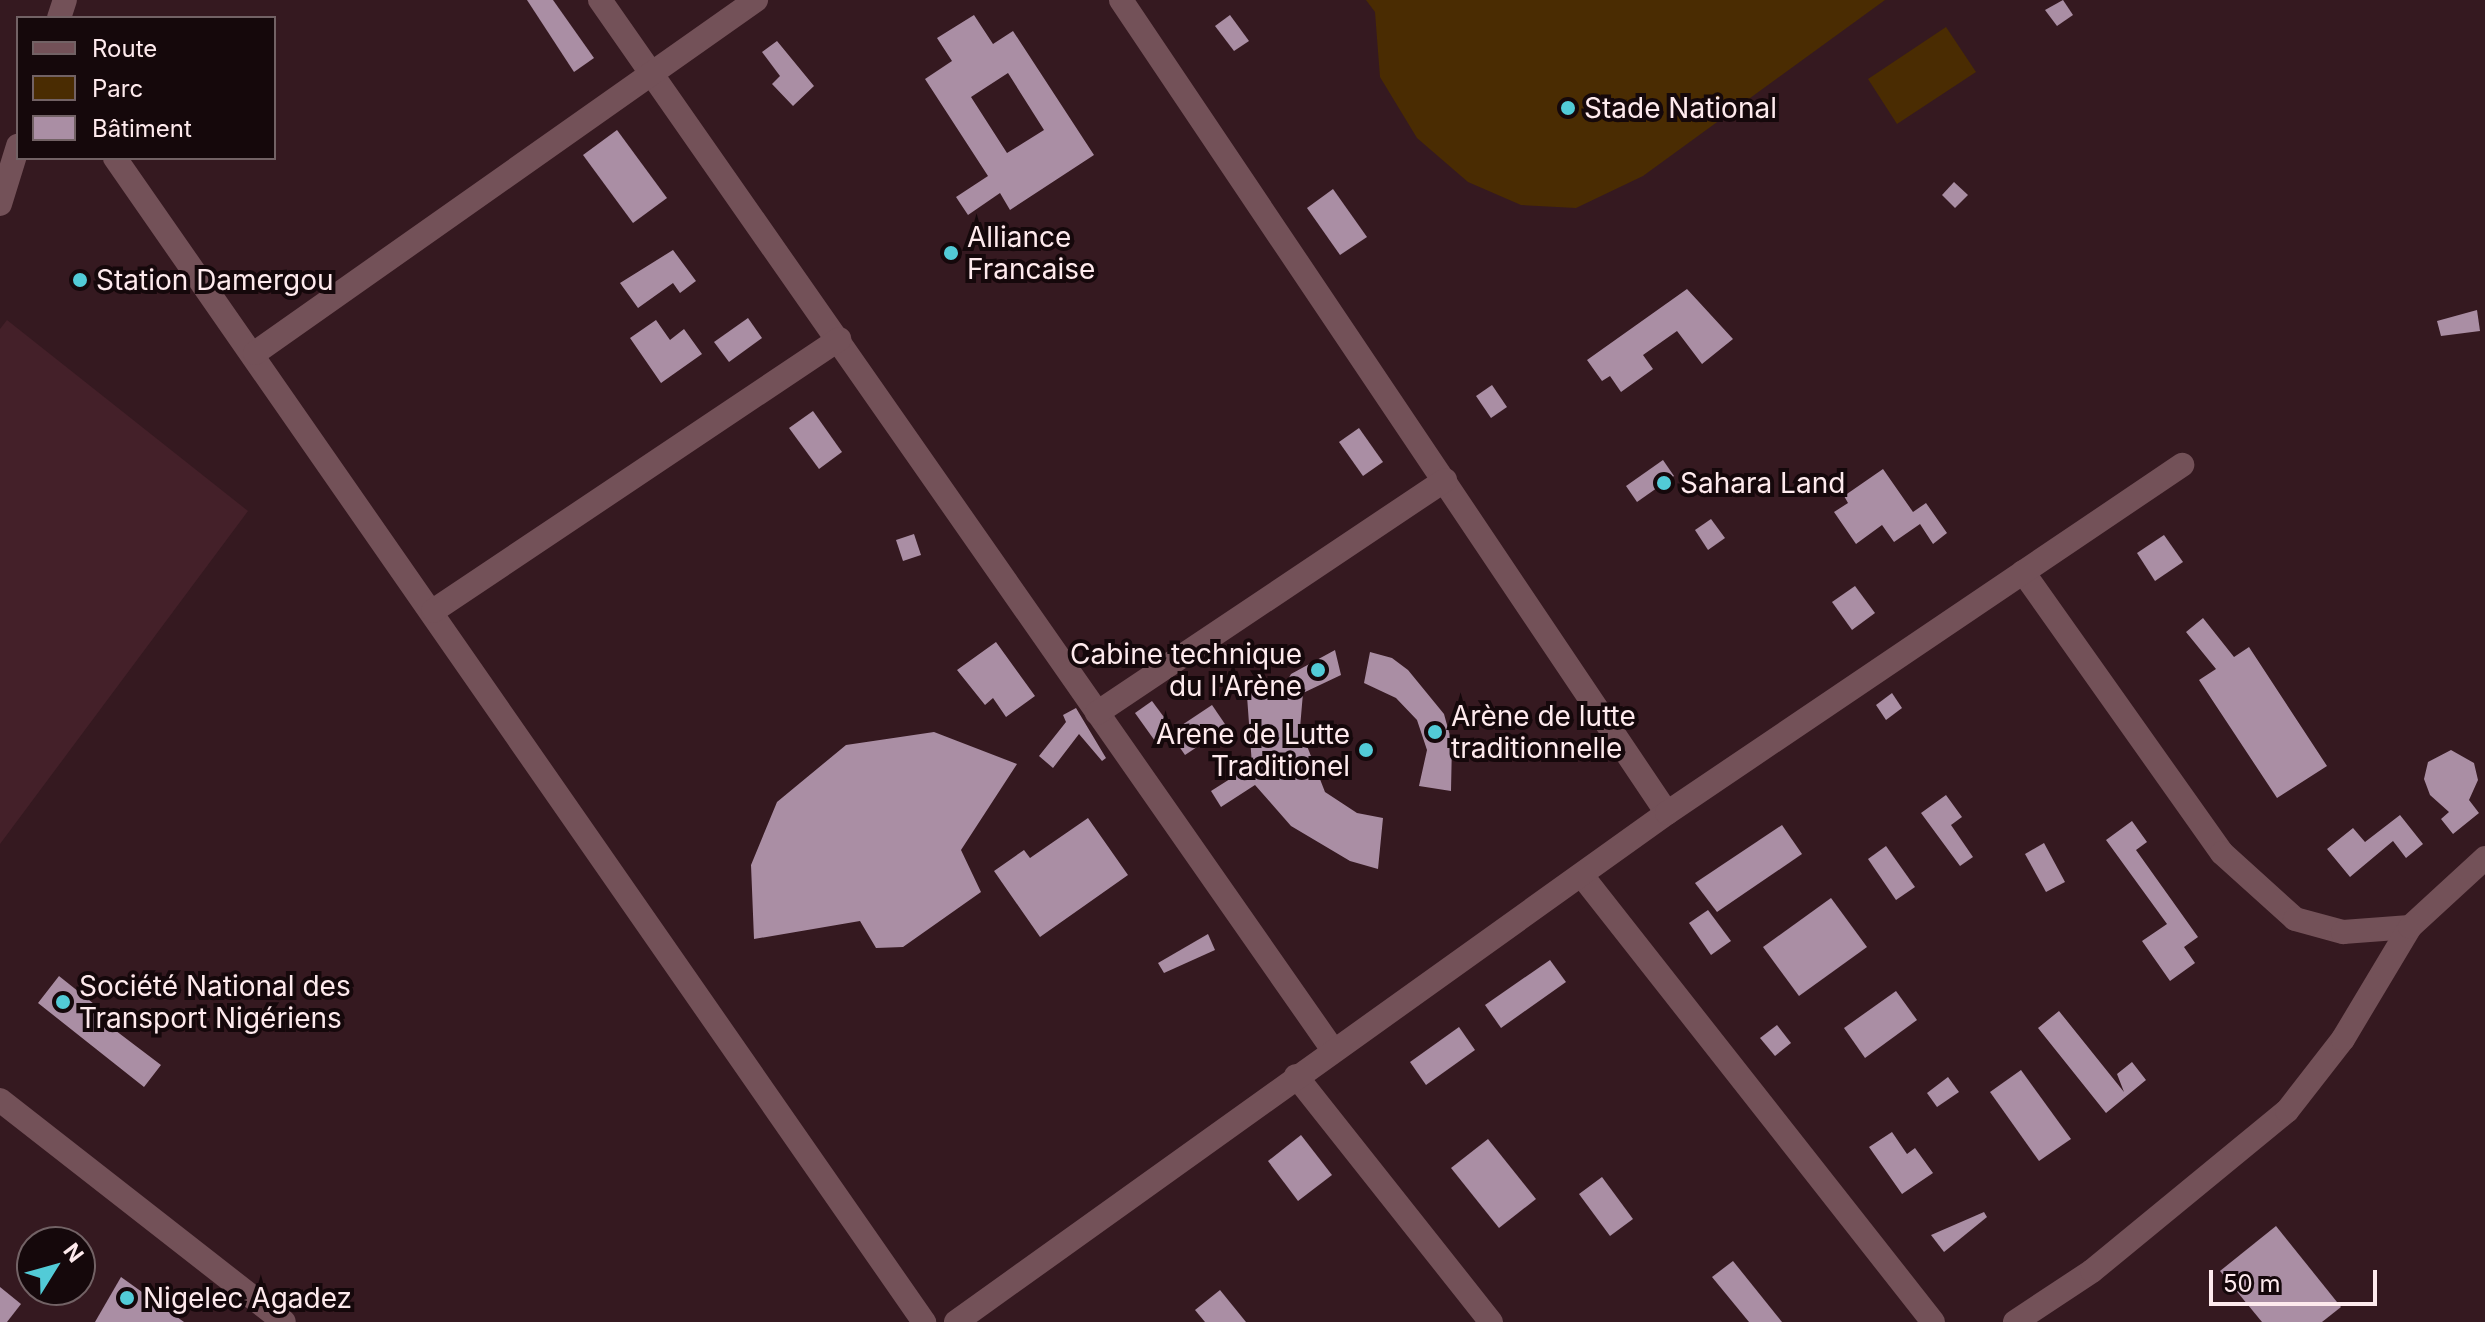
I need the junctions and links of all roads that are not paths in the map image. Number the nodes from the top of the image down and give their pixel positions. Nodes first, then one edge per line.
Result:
1 (600, 0) edge
2 (756, 0) edge
3 (1121, 0) edge
4 (653, 70) junction
5 (16, 152) edge
6 (116, 160) edge
7 (0, 204) edge
8 (839, 339) junction
9 (255, 353) junction
10 (2182, 465) dead end
11 (1445, 480) junction
12 (2023, 572) junction
13 (433, 611) junction
14 (1097, 713) junction
15 (1667, 813) junction
16 (2485, 858) edge
17 (1583, 877) junction
18 (2410, 927) junction
19 (1333, 1050) junction
20 (1296, 1076) junction
21 (0, 1100) edge
22 (284, 1322) edge
23 (924, 1322) edge
24 (956, 1322) edge
25 (1491, 1322) edge
26 (1933, 1322) edge
27 (2015, 1322) edge

1 - 4 street
2 - 4 street
3 - 11 street
4 - 8 street
4 - 9 street
5 - 7 street
6 - 9 street
8 - 13 street
8 - 14 street
9 - 13 street
10 - 12 street
11 - 14 street
11 - 15 street
12 - 15 street
12 - 18 street
13 - 23 street
14 - 19 street
15 - 17 street
16 - 18 street
17 - 19 street
17 - 26 street
18 - 27 street
19 - 20 street
20 - 24 street
20 - 25 street
21 - 22 street

